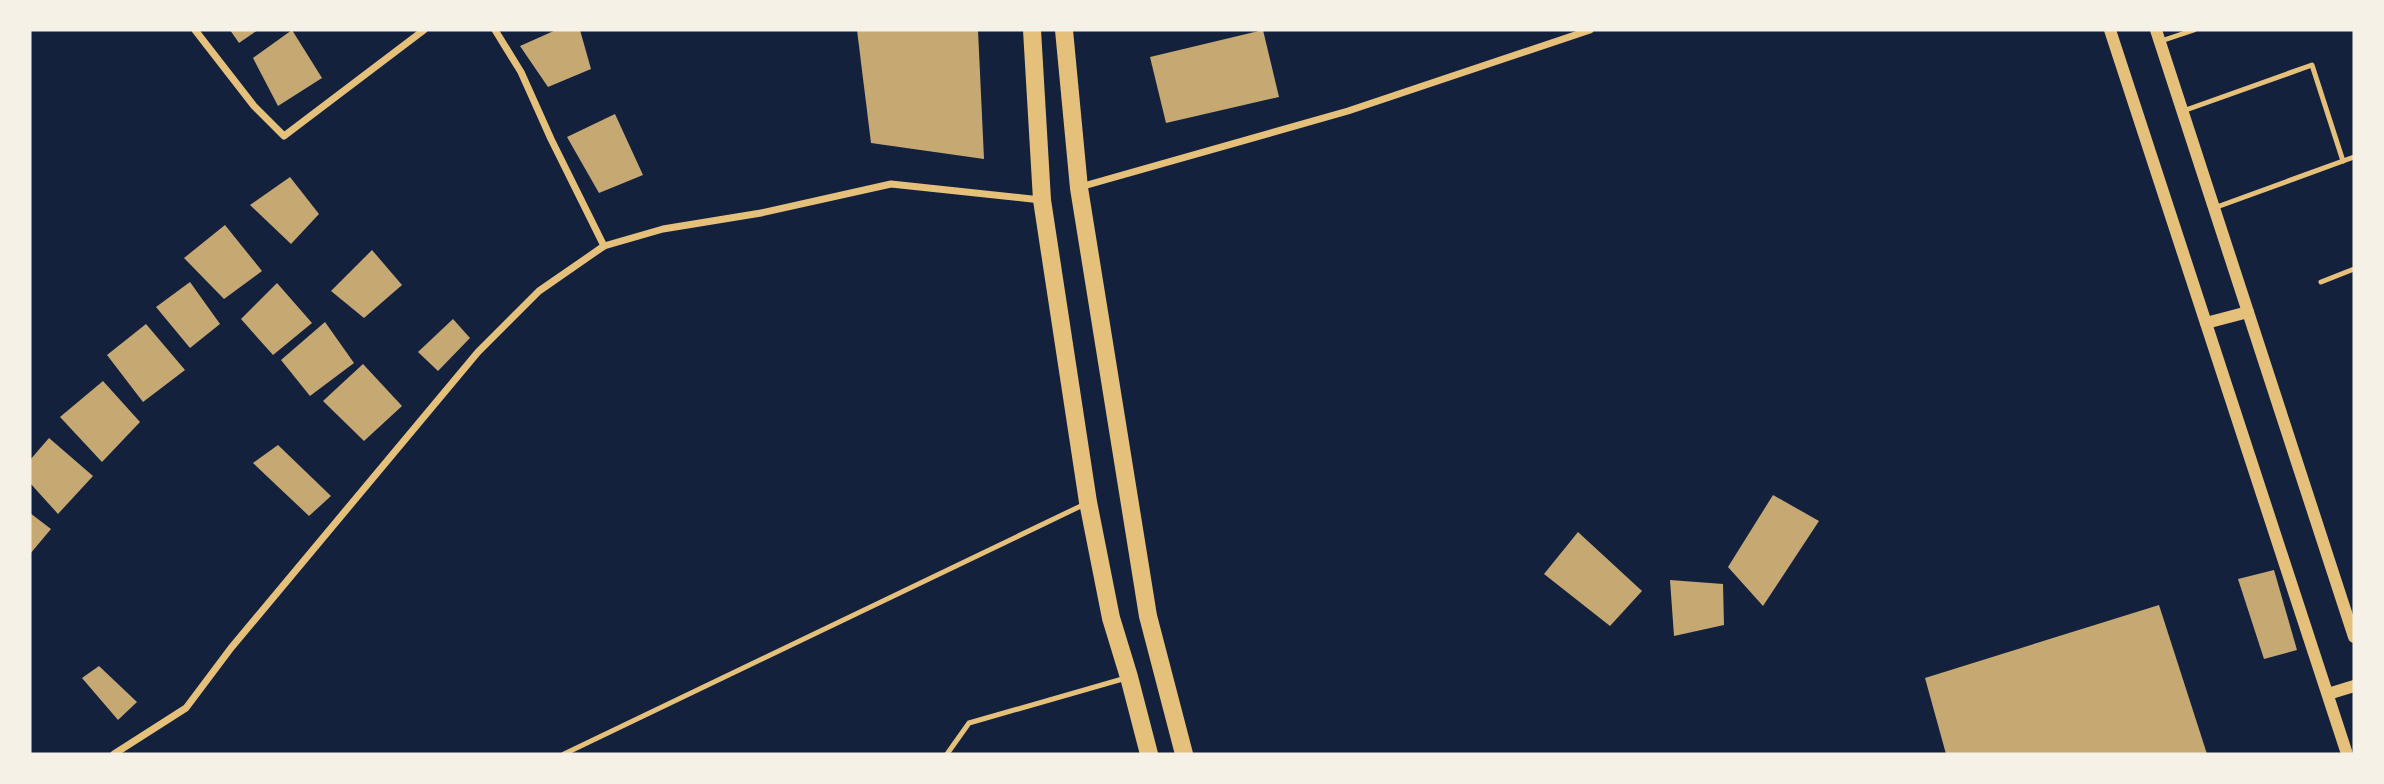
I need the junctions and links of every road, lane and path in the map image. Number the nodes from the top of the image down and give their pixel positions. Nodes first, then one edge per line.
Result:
1 (195, 30) edge
2 (424, 30) edge
3 (495, 30) edge
4 (1032, 30) edge
5 (1064, 30) edge
6 (1590, 30) edge
7 (2110, 30) edge
8 (2194, 30) edge
9 (2158, 35) edge
10 (2183, 112) junction
11 (2354, 157) edge
12 (2343, 161) junction
13 (1079, 188) junction
14 (1042, 200) junction
15 (2214, 208) junction
16 (604, 247) junction
17 (2354, 270) edge
18 (2321, 282) dead end
19 (2248, 312) junction
20 (2206, 323) junction
21 (1088, 502) junction
22 (2354, 633) edge
23 (1129, 677) junction
24 (2354, 686) edge
25 (2328, 694) junction
26 (114, 754) edge
27 (564, 754) edge
28 (947, 754) edge
29 (1149, 754) edge
30 (1184, 754) edge
31 (2347, 754) edge

1 - 2 street
3 - 16 street
4 - 14 main road
5 - 13 main road
6 - 13 street
7 - 20 street
8 - 9 lane
9 - 10 street
10 - 12 lane
10 - 15 street
11 - 12 lane
12 - 15 lane
13 - 30 main road
14 - 16 street
14 - 21 main road
15 - 19 street
16 - 26 street
17 - 18 lane
19 - 20 street
19 - 22 street
20 - 25 street
21 - 23 main road
21 - 27 lane
23 - 28 lane
23 - 29 main road
24 - 25 street
25 - 31 street

